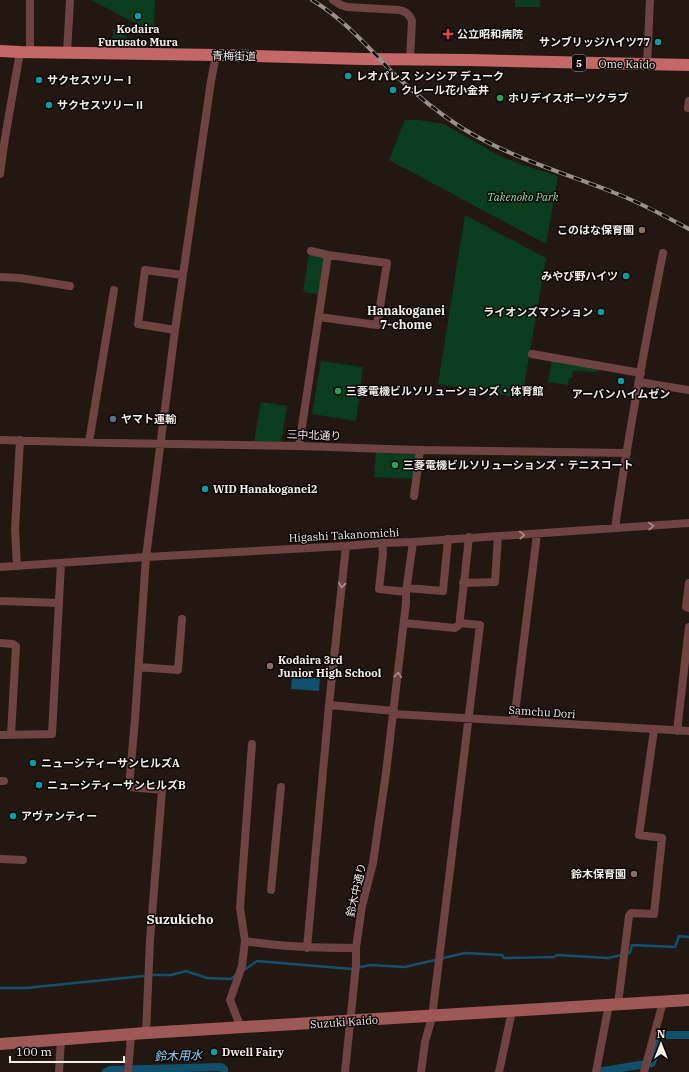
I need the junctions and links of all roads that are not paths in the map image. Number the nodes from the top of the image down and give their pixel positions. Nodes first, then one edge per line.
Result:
1 (30, 0) edge
2 (70, 0) edge
3 (333, 0) edge
4 (650, 0) edge
5 (0, 51) edge
6 (25, 52) junction
7 (67, 52) junction
8 (216, 55) junction
9 (410, 59) junction
10 (647, 64) junction
11 (689, 65) edge
12 (0, 174) edge
13 (311, 251) dead end
14 (663, 253) dead end
15 (328, 255) junction
16 (183, 275) junction
17 (0, 277) edge
18 (70, 286) dead end
19 (114, 290) dead end
20 (319, 317) junction
21 (175, 330) junction
22 (532, 354) dead end
23 (641, 373) junction
24 (639, 382) junction
25 (689, 390) edge
26 (0, 440) edge
27 (20, 440) junction
28 (89, 442) junction
29 (160, 444) junction
30 (299, 446) junction
31 (420, 450) junction
32 (627, 453) junction
33 (414, 496) dead end
34 (689, 523) edge
35 (616, 528) junction
36 (537, 534) junction
37 (498, 536) junction
38 (469, 538) junction
39 (448, 539) junction
40 (413, 542) junction
41 (382, 543) junction
42 (346, 546) junction
43 (146, 557) junction
44 (62, 563) junction
45 (17, 566) junction
46 (0, 567) edge
47 (463, 583) junction
48 (689, 583) edge
49 (407, 590) junction
50 (0, 601) edge
51 (59, 603) junction
52 (689, 608) edge
53 (182, 619) dead end
54 (404, 622) junction
55 (460, 623) junction
56 (689, 627) edge
57 (0, 643) edge
58 (139, 667) junction
59 (329, 705) junction
60 (394, 712) junction
61 (469, 719) junction
62 (514, 721) junction
63 (654, 730) junction
64 (677, 731) junction
65 (689, 731) edge
66 (0, 735) edge
67 (11, 735) junction
68 (252, 744) dead end
69 (281, 787) dead end
70 (0, 859) edge
71 (24, 860) dead end
72 (271, 890) dead end
73 (245, 941) junction
74 (307, 948) junction
75 (356, 948) junction
76 (689, 1000) edge
77 (663, 1002) junction
78 (614, 1004) junction
79 (512, 1011) junction
80 (432, 1016) junction
81 (350, 1021) junction
82 (241, 1028) junction
83 (146, 1033) junction
84 (131, 1035) junction
85 (62, 1040) junction
86 (0, 1044) edge
87 (645, 1067) edge
88 (128, 1069) edge
89 (596, 1071) edge
90 (59, 1072) edge
91 (345, 1072) edge
92 (421, 1072) edge
93 (499, 1072) edge

1 - 6 street
2 - 7 street
3 - 9 street
4 - 10 street
5 - 6 main road, 青梅街道 / 5
6 - 7 main road, 青梅街道 / 5
6 - 12 street
7 - 8 main road, 青梅街道 / 5
8 - 9 main road, 青梅街道 / 5
8 - 16 street
9 - 10 main road, Ome Kaido / 5
10 - 11 main road, Ome Kaido / 5
13 - 15 street
14 - 23 street
15 - 20 street
15 - 20 street
16 - 21 street
16 - 21 street
17 - 18 street
19 - 28 street
20 - 30 street
21 - 29 street
22 - 23 street
23 - 24 street
24 - 25 street
24 - 32 street
26 - 27 street, 三中北通り
27 - 28 street, 三中北通り
27 - 45 street
28 - 29 street, 三中北通り
29 - 30 street, 三中北通り
29 - 43 street
30 - 31 street, 三中北通り
31 - 32 street, 三中北通り
31 - 33 street
32 - 35 street
35 -> 34 street, Higashi Takanomichi
35 - 36 street, Higashi Takanomichi
37 -> 36 street, Higashi Takanomichi
36 - 62 street
37 - 38 street, Higashi Takanomichi
37 - 47 street
38 - 39 street, Higashi Takanomichi
38 - 47 street
39 - 40 street, Higashi Takanomichi
39 - 49 street
40 - 41 street, Higashi Takanomichi
40 - 49 street, 鈴木中通り
41 - 42 street, Higashi Takanomichi
41 - 49 street
42 - 43 street, Higashi Takanomichi
42 -> 59 street
43 - 44 street, Higashi Takanomichi
43 - 58 street
44 - 45 street, Higashi Takanomichi
44 - 51 street
45 - 46 street, Higashi Takanomichi
47 - 55 street
48 - 52 street
49 - 54 street, 鈴木中通り
50 - 51 street
51 - 67 street
53 - 58 street
54 - 55 street
60 -> 54 street, 鈴木中通り
55 - 61 street
56 - 64 street
57 - 67 street
58 - 83 street
59 - 60 street, Samchu Dori
59 - 74 street
60 - 61 street, Samchu Dori
60 - 75 street, 鈴木中通り
61 - 62 street, Samchu Dori
61 - 80 street
62 - 63 street, Samchu Dori
63 - 64 street, Samchu Dori
63 - 78 street
64 - 65 street, Samchu Dori
66 - 67 street
68 - 73 street
69 - 72 street
70 - 71 street
73 - 74 street
73 - 82 street
74 - 75 street
75 - 81 street, 鈴木中通り
76 - 77 main road, Suzuki Kaido
77 - 78 main road, Suzuki Kaido
77 - 87 street
78 - 79 main road, Suzuki Kaido
78 - 89 street
79 - 80 main road, Suzuki Kaido
79 - 93 street
80 - 81 main road, Suzuki Kaido
80 - 92 street
81 - 82 main road, Suzuki Kaido
81 - 91 street, 鈴木中通り
82 - 83 main road, Suzuki Kaido
83 - 84 main road, Suzuki Kaido
84 - 85 main road, Suzuki Kaido
84 - 88 street
85 - 86 main road, Suzuki Kaido
85 - 90 street

